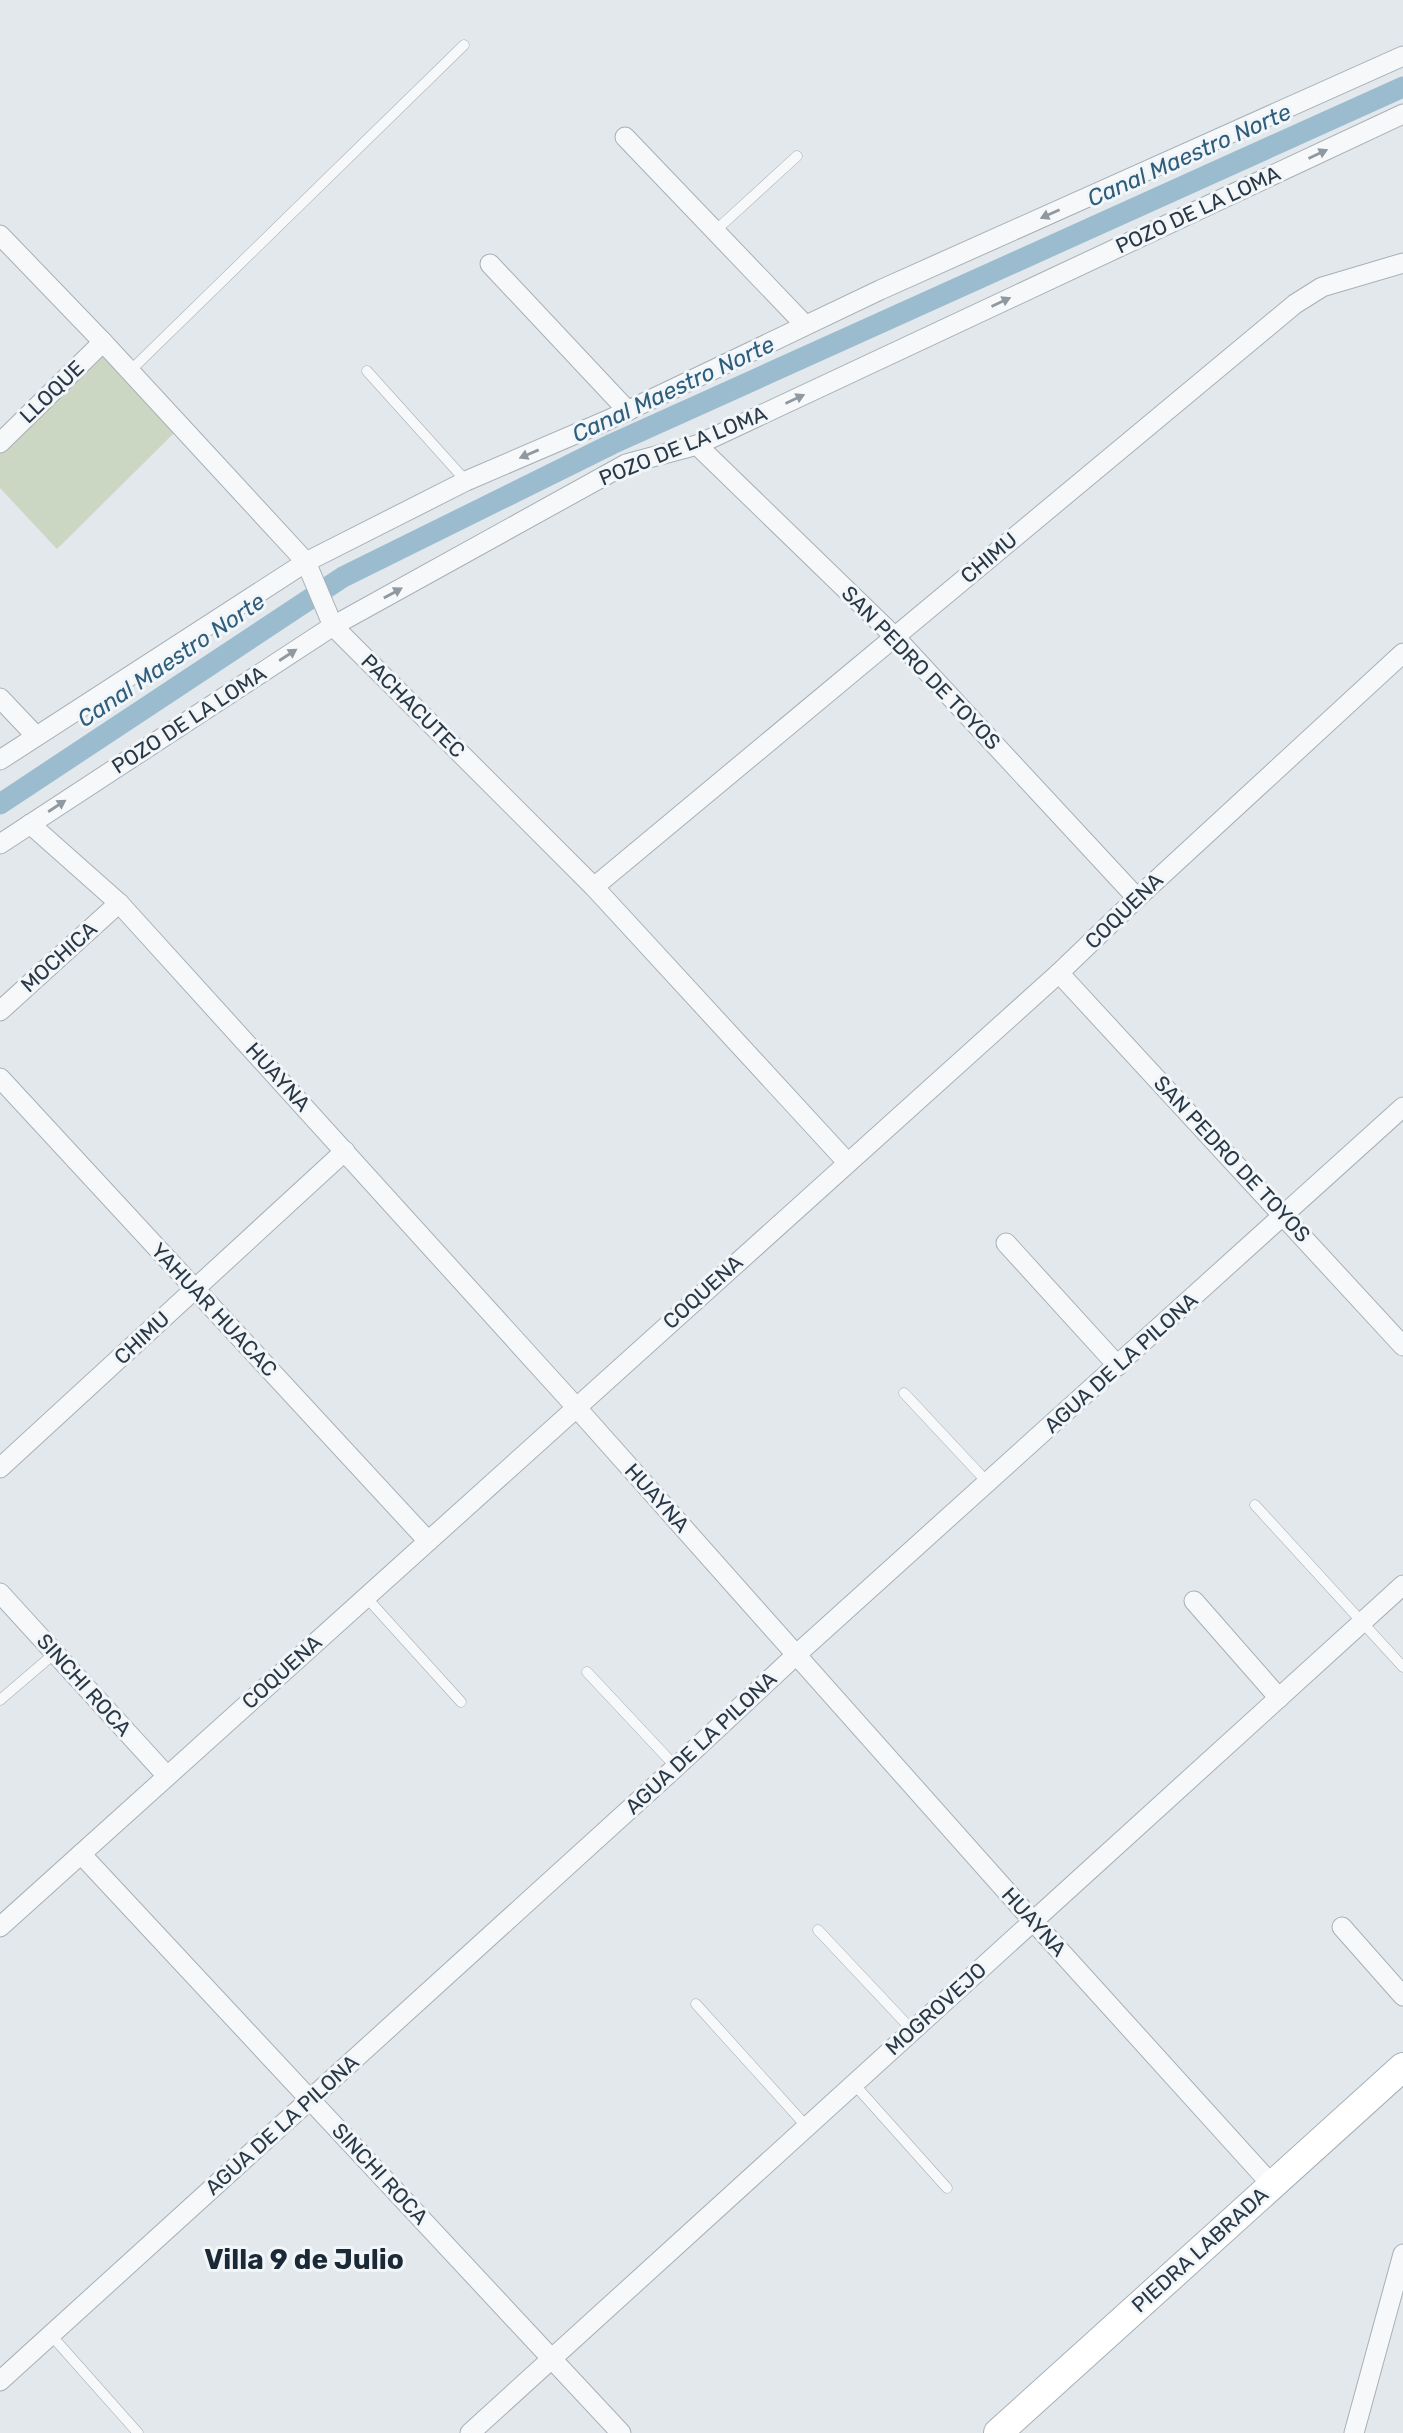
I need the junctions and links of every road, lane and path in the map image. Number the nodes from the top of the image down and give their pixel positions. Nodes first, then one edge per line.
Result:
1 (464, 45) dead end
2 (1403, 56) edge
3 (1403, 114) edge
4 (625, 137) dead end
5 (797, 156) dead end
6 (715, 231) junction
7 (0, 235) edge
8 (1403, 263) edge
9 (490, 264) dead end
10 (805, 325) junction
11 (103, 342) junction
12 (130, 371) junction
13 (367, 371) dead end
14 (628, 411) junction
15 (0, 443) edge
16 (697, 445) junction
17 (466, 481) junction
18 (306, 562) junction
19 (333, 626) junction
20 (895, 637) junction
21 (1403, 653) edge
22 (0, 698) edge
23 (36, 736) junction
24 (0, 760) edge
25 (30, 824) junction
26 (0, 844) edge
27 (594, 887) junction
28 (1137, 898) junction
29 (119, 903) junction
30 (1059, 973) junction
31 (0, 1011) edge
32 (0, 1078) edge
33 (1403, 1107) edge
34 (345, 1151) junction
35 (848, 1162) junction
36 (1284, 1215) junction
37 (1006, 1243) dead end
38 (195, 1289) junction
39 (1403, 1346) edge
40 (1118, 1366) junction
41 (904, 1393) dead end
42 (576, 1406) junction
43 (0, 1468) edge
44 (988, 1483) junction
45 (1255, 1505) dead end
46 (428, 1541) junction
47 (1403, 1586) edge
48 (0, 1593) edge
49 (366, 1597) junction
50 (1194, 1601) dead end
51 (1362, 1623) junction
52 (55, 1653) junction
53 (796, 1655) junction
54 (1403, 1667) edge
55 (587, 1672) dead end
56 (1279, 1698) junction
57 (0, 1700) edge
58 (461, 1702) dead end
59 (676, 1767) junction
60 (167, 1776) junction
61 (82, 1854) junction
62 (1033, 1921) junction
63 (0, 1927) edge
64 (1342, 1927) dead end
65 (818, 1930) dead end
66 (1403, 1996) edge
67 (696, 2004) dead end
68 (913, 2031) junction
69 (1403, 2067) edge
70 (853, 2084) junction
71 (310, 2099) junction
72 (807, 2127) junction
73 (1272, 2185) junction
74 (947, 2188) dead end
75 (1403, 2254) edge
76 (51, 2335) junction
77 (552, 2359) junction
78 (0, 2381) edge
79 (138, 2433) edge
80 (470, 2433) edge
81 (621, 2433) edge
82 (998, 2433) edge
83 (1354, 2433) edge

1 - 12 lane
2 -> 10 street
16 -> 3 street, POZO DE LA LOMA
4 - 6 street
5 - 6 lane
6 - 10 street
7 - 11 street, PACHACUTEC
8 - 20 street, CHIMU
9 - 14 street
10 - 14 street
11 - 12 street, PACHACUTEC
11 - 15 street, LLOQUE
12 - 18 street, PACHACUTEC
13 - 17 lane
14 -> 17 street
19 -> 16 street, POZO DE LA LOMA
16 - 20 street, SAN PEDRO DE TOYOS
17 - 18 street
18 - 19 street, PACHACUTEC
18 - 23 street
25 -> 19 street, POZO DE LA LOMA
19 - 27 street, PACHACUTEC
20 - 27 street, CHIMU
20 - 28 street, SAN PEDRO DE TOYOS
21 - 28 street, COQUENA
22 - 23 street
23 - 24 street
25 - 26 street, POZO DE LA LOMA
25 - 29 street, HUAYNA
27 - 35 street, PACHACUTEC
28 - 30 street, COQUENA
29 - 31 street, MOCHICA
29 - 34 street, HUAYNA
30 - 35 street, COQUENA
30 - 36 street, SAN PEDRO DE TOYOS
32 - 38 street, YAHUAR HUACAC
33 - 36 street, AGUA DE LA PILONA
34 - 38 street, CHIMU
34 - 42 street, HUAYNA
35 - 42 street, COQUENA
36 - 39 street, SAN PEDRO DE TOYOS
36 - 40 street, AGUA DE LA PILONA
37 - 40 street
38 - 43 street, CHIMU
38 - 46 street, YAHUAR HUACAC
40 - 44 street, AGUA DE LA PILONA
41 - 44 lane
42 - 46 street, COQUENA
42 - 53 street, HUAYNA
44 - 53 street, AGUA DE LA PILONA
45 - 51 lane
46 - 49 street, COQUENA
47 - 51 street, MOGROVEJO
48 - 52 street, SINCHI ROCA
49 - 58 lane
49 - 60 street, COQUENA
50 - 56 street
51 - 54 lane
51 - 56 street, MOGROVEJO
52 - 57 lane
52 - 60 street, SINCHI ROCA
53 - 59 street, AGUA DE LA PILONA
53 - 62 street, HUAYNA
55 - 59 lane
56 - 62 street, MOGROVEJO
59 - 71 street, AGUA DE LA PILONA
60 - 61 street, COQUENA
61 - 63 street, COQUENA
61 - 71 street, SINCHI ROCA
62 - 68 street, MOGROVEJO
62 - 73 street, HUAYNA
64 - 66 street
65 - 68 lane
67 - 72 lane
68 - 70 street, MOGROVEJO
69 - 73 main road, PIEDRA LABRADA
70 - 72 street, MOGROVEJO
70 - 74 lane
71 - 76 street, AGUA DE LA PILONA
71 - 77 street, SINCHI ROCA
72 - 77 street, MOGROVEJO
73 - 82 main road, PIEDRA LABRADA
75 - 83 street
76 - 78 street, AGUA DE LA PILONA
76 - 79 lane
77 - 80 street, MOGROVEJO
77 - 81 street, SINCHI ROCA

